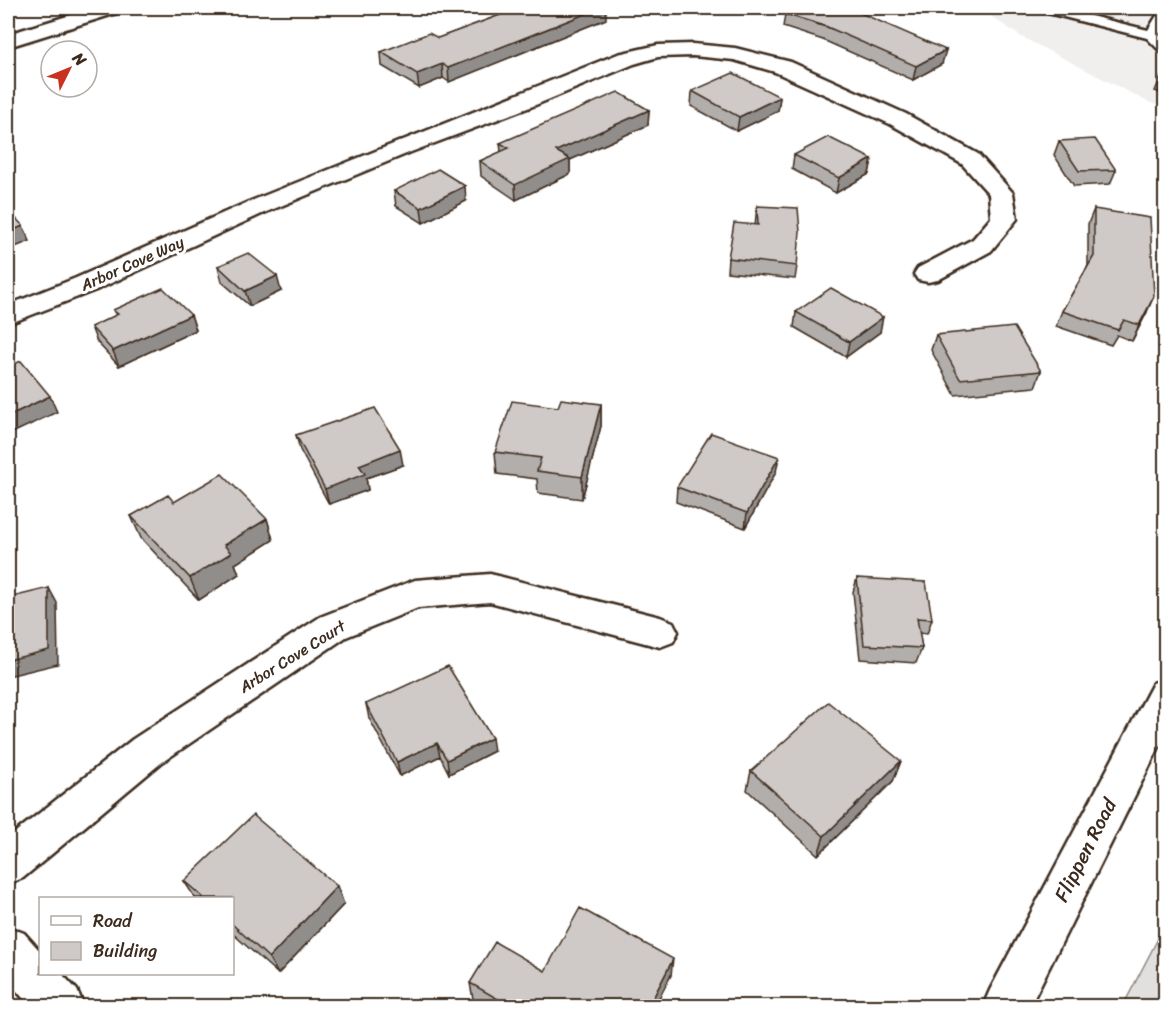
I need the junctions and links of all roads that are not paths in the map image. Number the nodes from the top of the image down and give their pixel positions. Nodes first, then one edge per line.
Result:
1 (113, 8) edge
2 (1045, 8) edge
3 (1166, 12) edge
4 (1158, 30) edge
5 (8, 41) edge
6 (1166, 49) edge
7 (928, 274) dead end
8 (8, 315) edge
9 (660, 632) dead end
10 (1166, 694) edge
11 (8, 864) edge
12 (8, 949) edge
13 (61, 1006) edge
14 (1006, 1006) edge

1 - 5 street
2 - 4 lane
3 - 4 lane
4 - 6 lane
7 - 8 street, Arbor Cove Way
9 - 11 street, Arbor Cove Court
10 - 14 street, Flippen Road
12 - 13 street

